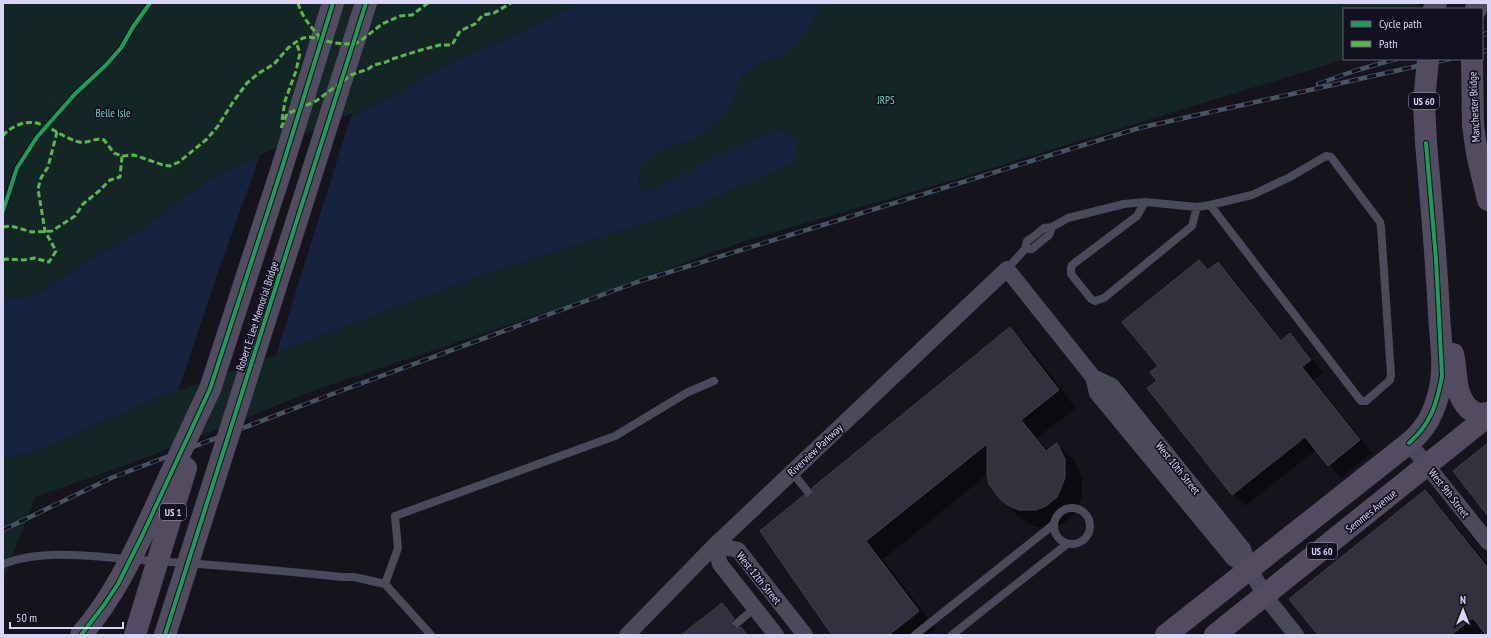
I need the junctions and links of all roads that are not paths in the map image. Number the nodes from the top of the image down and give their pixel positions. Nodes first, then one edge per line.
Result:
1 (333, 3) edge
2 (366, 3) edge
3 (1443, 3) edge
4 (1432, 6) edge
5 (1428, 60) edge
6 (1472, 60) edge
7 (1488, 200) edge
8 (1145, 202) junction
9 (1210, 206) junction
10 (1197, 207) junction
11 (1007, 269) junction
12 (1438, 289) junction
13 (714, 381) dead end
14 (210, 389) junction
15 (1488, 412) edge
16 (1488, 416) edge
17 (1409, 443) junction
18 (1427, 465) junction
19 (792, 472) junction
20 (808, 492) dead end
21 (1053, 526) junction
22 (1488, 542) edge
23 (1067, 544) junction
24 (715, 545) junction
25 (3, 564) edge
26 (1250, 569) junction
27 (385, 584) junction
28 (1265, 596) junction
29 (755, 608) junction
30 (737, 623) dead end
31 (81, 635) edge
32 (135, 635) edge
33 (166, 635) edge
34 (431, 635) edge
35 (626, 635) edge
36 (776, 635) edge
37 (805, 635) edge
38 (915, 635) edge
39 (952, 635) edge
40 (1166, 635) edge
41 (1215, 635) edge
42 (1296, 635) edge

1 - 14 main road, Robert E. Lee Memorial Bridge / US 1
2 - 33 main road, Robert E. Lee Memorial Bridge / US 1, bridge
3 - 4 lane
5 - 12 main road, US 60, bridge
6 - 7 main road, Manchester Bridge
8 - 10 lane
8 - 10 lane
8 - 11 lane
9 - 9 lane
9 - 10 lane
11 - 19 street, Riverview Parkway
11 - 26 street, West 10th Street
12 - 15 main road
12 - 17 main road, US 60
13 - 27 lane
14 - 31 main road, bridge
14 - 32 main road, Robert E. Lee Memorial Bridge / US 1, bridge
16 - 18 main road, Semmes Avenue / US 60
17 - 18 street, West 9th Street
17 - 26 main road, US 60
18 - 22 street, West 9th Street
18 - 28 main road, Semmes Avenue / US 60
19 - 20 lane
19 - 24 street, Riverview Parkway
21 - 23 lane
21 - 23 lane
21 - 38 lane
23 - 39 lane
24 - 29 street, West 12th Street
24 - 35 street, Riverview Parkway
24 - 37 street, West 12th Street
25 - 27 lane
26 - 28 street, West 10th Street
26 - 40 main road, US 60
27 - 34 lane
28 - 41 main road, Semmes Avenue / US 60
28 - 42 street, West 10th Street
29 - 30 lane
29 - 36 street, West 12th Street

